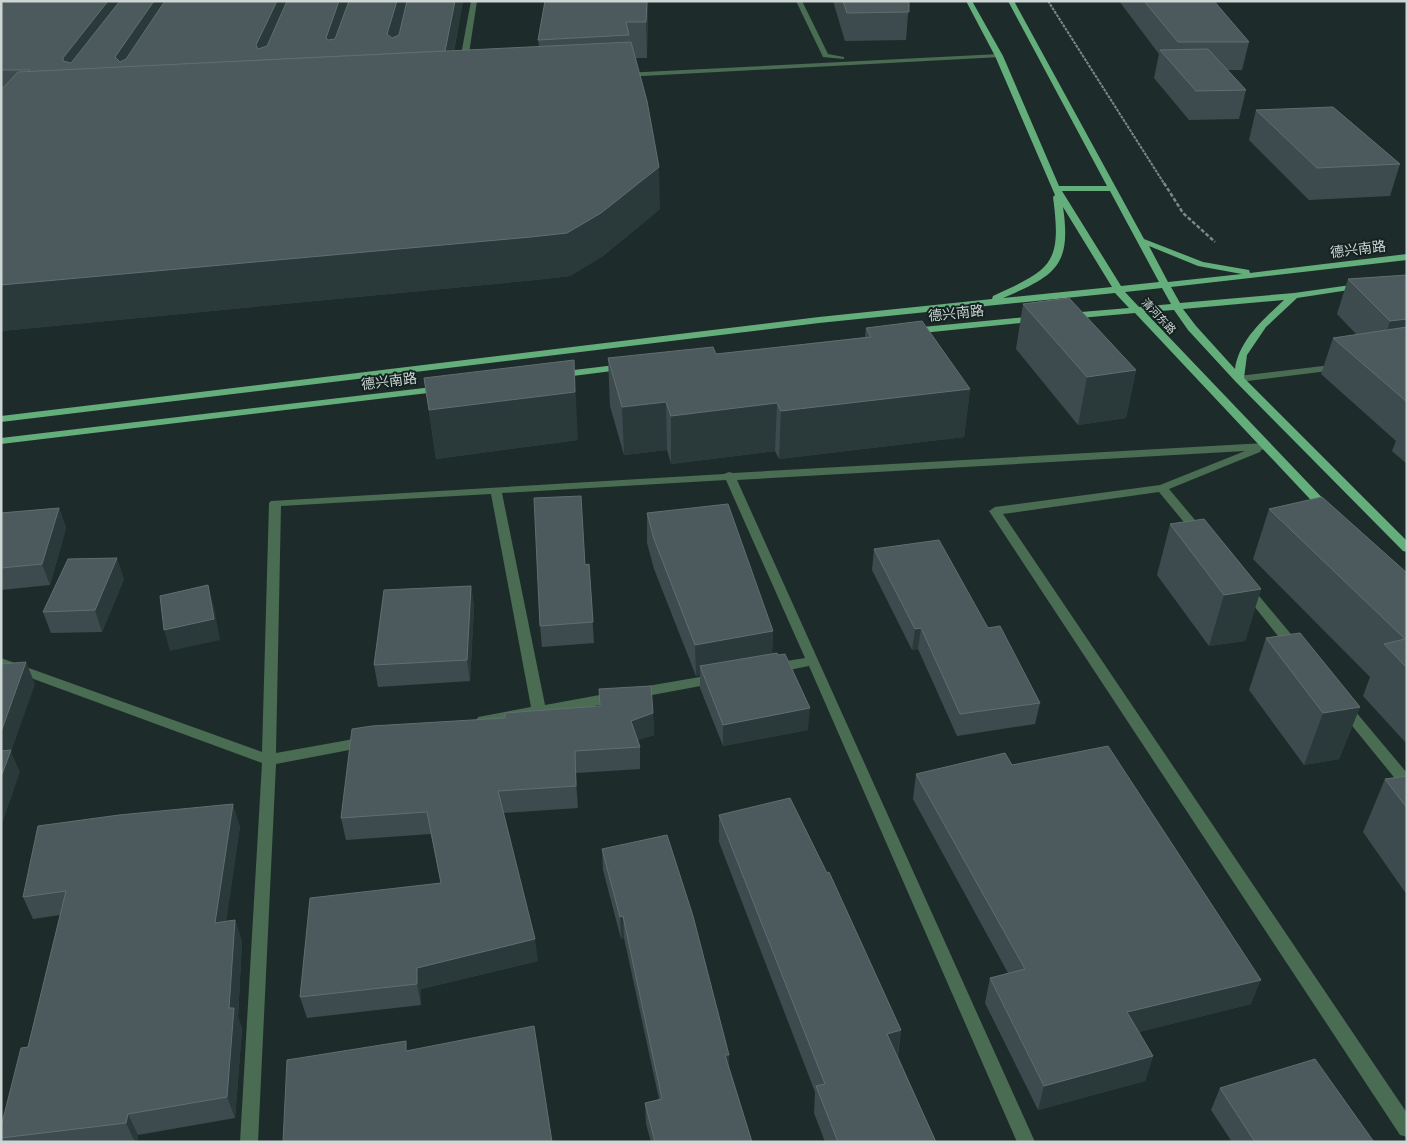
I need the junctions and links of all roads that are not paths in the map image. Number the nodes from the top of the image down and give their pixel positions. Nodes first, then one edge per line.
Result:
1 (474, 1) edge
2 (799, 1) edge
3 (969, 1) edge
4 (1011, 1) edge
5 (999, 56) junction
6 (464, 60) edge
7 (874, 62) junction
8 (617, 76) edge
9 (1114, 188) junction
10 (1056, 189) junction
11 (1143, 241) junction
12 (1407, 257) edge
13 (1270, 274) junction
14 (1369, 284) edge
15 (1166, 285) junction
16 (1118, 290) junction
17 (1294, 296) junction
18 (985, 303) junction
19 (1177, 307) junction
20 (1137, 311) junction
21 (1062, 317) edge
22 (1044, 318) edge
23 (899, 333) edge
24 (633, 366) edge
25 (1348, 366) edge
26 (544, 376) edge
27 (1239, 379) junction
28 (448, 388) edge
29 (1, 420) edge
30 (1, 441) edge
31 (1265, 446) junction
32 (729, 475) junction
33 (1162, 488) junction
34 (496, 492) junction
35 (1339, 523) edge
36 (1212, 548) edge
37 (1407, 548) edge
38 (1237, 578) edge
39 (813, 661) junction
40 (1, 662) edge
41 (1306, 662) edge
42 (764, 670) edge
43 (734, 675) edge
44 (1338, 700) edge
45 (539, 711) junction
46 (472, 723) edge
47 (375, 741) edge
48 (269, 760) junction
49 (1407, 783) edge
50 (1407, 1129) edge
51 (249, 1142) edge
52 (1026, 1142) edge

1 - 6 street
2 - 7 street
3 - 5 main road, 清河东路
4 - 9 main road, 清河东路
5 - 7 street
5 - 10 main road, 清河东路
7 - 8 street
9 - 10 main road
9 - 11 main road, 清河东路
10 - 16 main road, 清河东路
10 - 18 main road
11 - 13 main road
11 - 15 main road, 清河东路
12 - 13 main road, 德兴南路
13 - 15 main road, 德兴南路
14 - 17 main road
15 - 16 main road, 德兴南路
15 - 19 main road, 清河东路
16 - 18 main road, 德兴南路
16 - 20 main road, 清河东路
17 - 19 main road
17 - 27 main road
18 - 29 main road, 德兴南路
19 - 20 main road
19 - 27 main road, 清河东路
20 - 21 main road
20 - 31 main road, 清河东路
22 - 23 main road, 德兴南路
24 - 26 main road
25 - 27 street
27 - 37 main road, 清河东路
28 - 30 main road, 德兴南路
31 - 32 street
31 - 33 street
31 - 35 main road, 清河东路
32 - 34 street
32 - 39 street
33 - 36 street
33 - 50 street
34 - 45 street
34 - 48 street
38 - 41 street
39 - 42 street
39 - 52 street
40 - 48 street
43 - 45 street
44 - 49 street
45 - 46 street
47 - 48 street
48 - 51 street

